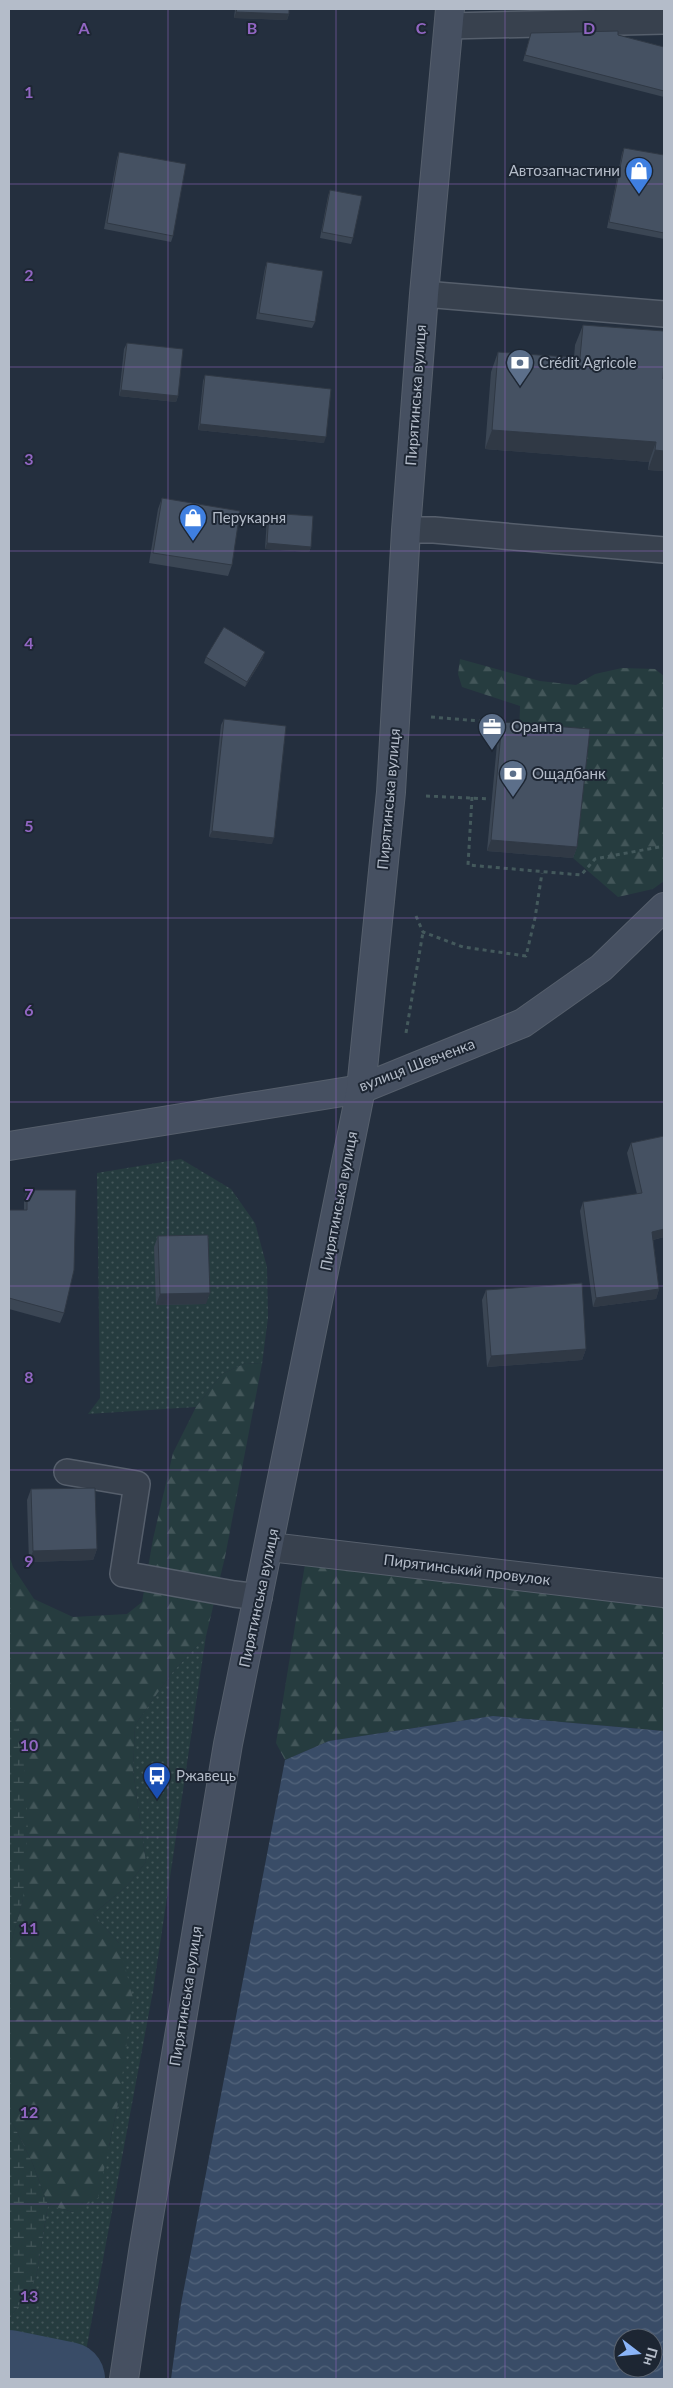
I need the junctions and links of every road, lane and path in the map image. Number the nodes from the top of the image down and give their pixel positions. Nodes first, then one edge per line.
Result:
1 (450, 17) edge
2 (664, 20) edge
3 (424, 294) junction
4 (664, 314) edge
5 (406, 530) junction
6 (664, 550) edge
7 (422, 716) dead end
8 (505, 723) edge
9 (418, 796) dead end
10 (472, 797) junction
11 (490, 799) dead end
12 (664, 846) edge
13 (542, 873) junction
14 (664, 907) edge
15 (423, 932) dead end
16 (502, 954) dead end
17 (399, 1074) junction
18 (361, 1089) junction
19 (9, 1146) edge
20 (67, 1472) dead end
21 (270, 1547) junction
22 (664, 1593) edge
23 (259, 1597) junction
24 (124, 2379) edge

1 - 2 lane
1 - 3 main road, Пирятинська вулиця
3 - 4 lane
3 - 5 main road, Пирятинська вулиця
5 - 6 lane
5 - 18 main road, Пирятинська вулиця
7 - 8 path
9 - 10 path
10 - 11 path
10 - 13 path
12 - 13 path
13 - 16 path
14 - 17 main road, вулиця Шевченка
15 - 17 path
17 - 18 main road, вулиця Шевченка
18 - 19 main road, вулиця Шевченка
18 - 21 main road, Пирятинська вулиця
20 - 23 lane
21 - 22 street, Пирятинський провулок
21 - 23 main road, Пирятинська вулиця
23 - 24 main road, Пирятинська вулиця

